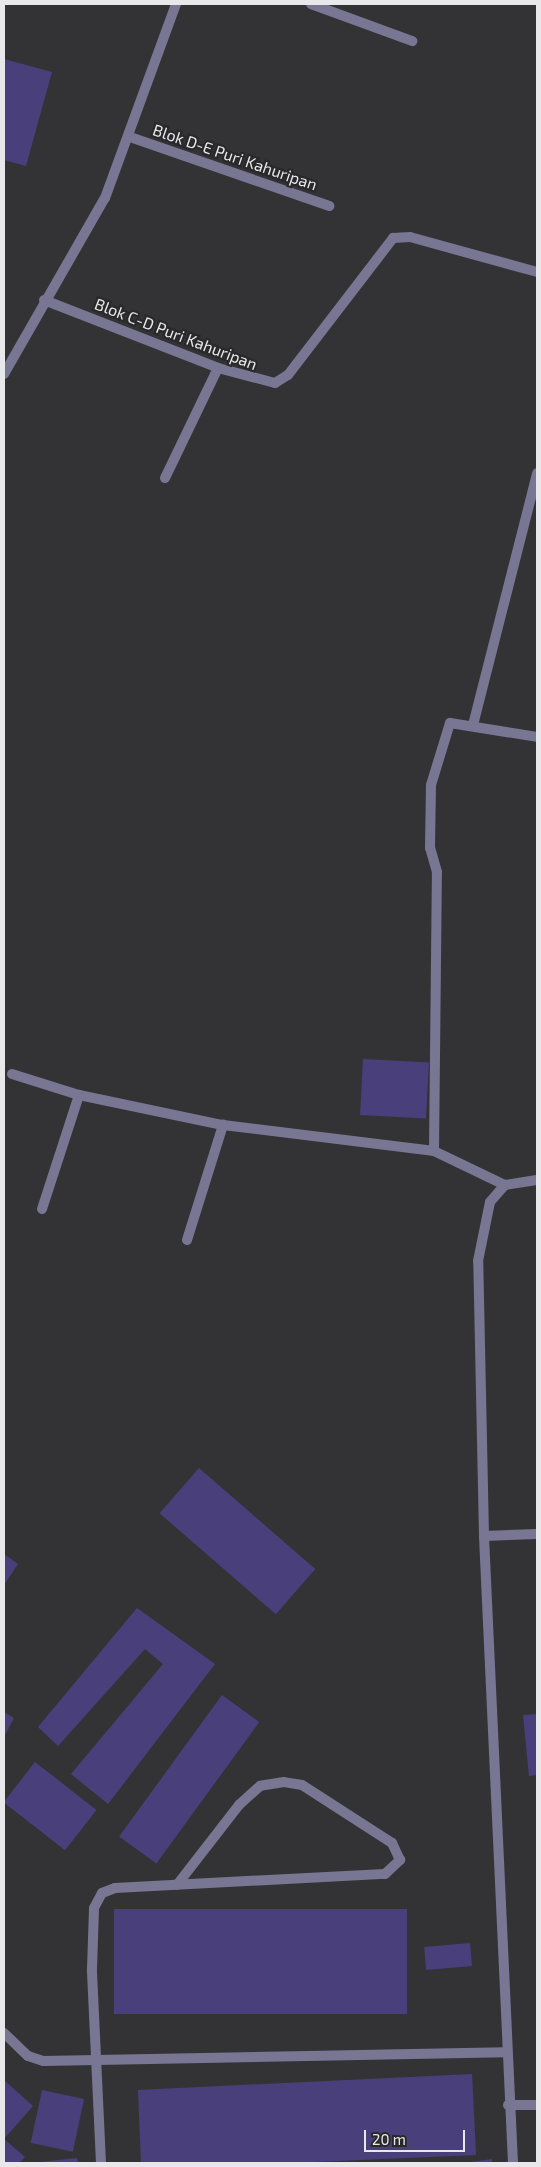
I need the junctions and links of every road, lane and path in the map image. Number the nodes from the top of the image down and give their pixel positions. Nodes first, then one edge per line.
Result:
1 (176, 4) edge
2 (311, 4) edge
3 (412, 41) dead end
4 (130, 137) junction
5 (329, 206) dead end
6 (537, 272) edge
7 (44, 300) junction
8 (218, 368) junction
9 (4, 374) edge
10 (537, 473) edge
11 (165, 478) dead end
12 (473, 725) junction
13 (537, 737) edge
14 (12, 1074) dead end
15 (79, 1095) junction
16 (223, 1125) junction
17 (434, 1150) junction
18 (537, 1180) edge
19 (505, 1185) junction
20 (42, 1209) dead end
21 (187, 1240) dead end
22 (537, 1534) edge
23 (484, 1536) junction
24 (177, 1885) junction
25 (4, 2033) edge
26 (505, 2052) junction
27 (98, 2063) junction
28 (508, 2105) junction
29 (537, 2105) edge
30 (101, 2163) edge
31 (513, 2163) edge

1 - 4 street
2 - 3 street
4 - 5 street, Blok D-E Puri Kahuripan
4 - 7 street
6 - 8 street, Blok C-D Puri Kahuripan
7 - 8 street, Blok C-D Puri Kahuripan
7 - 9 street
8 - 11 street
10 - 12 street
12 - 13 street
12 - 17 street
14 - 15 street
15 - 16 street
15 - 20 street
16 - 17 street
16 - 21 street
17 - 19 street
18 - 19 street
19 - 23 street
22 - 23 street
23 - 26 street
24 - 24 street
24 - 27 street
25 - 27 street
26 - 27 street
26 - 28 street
27 - 30 street
28 - 29 street
28 - 31 street

